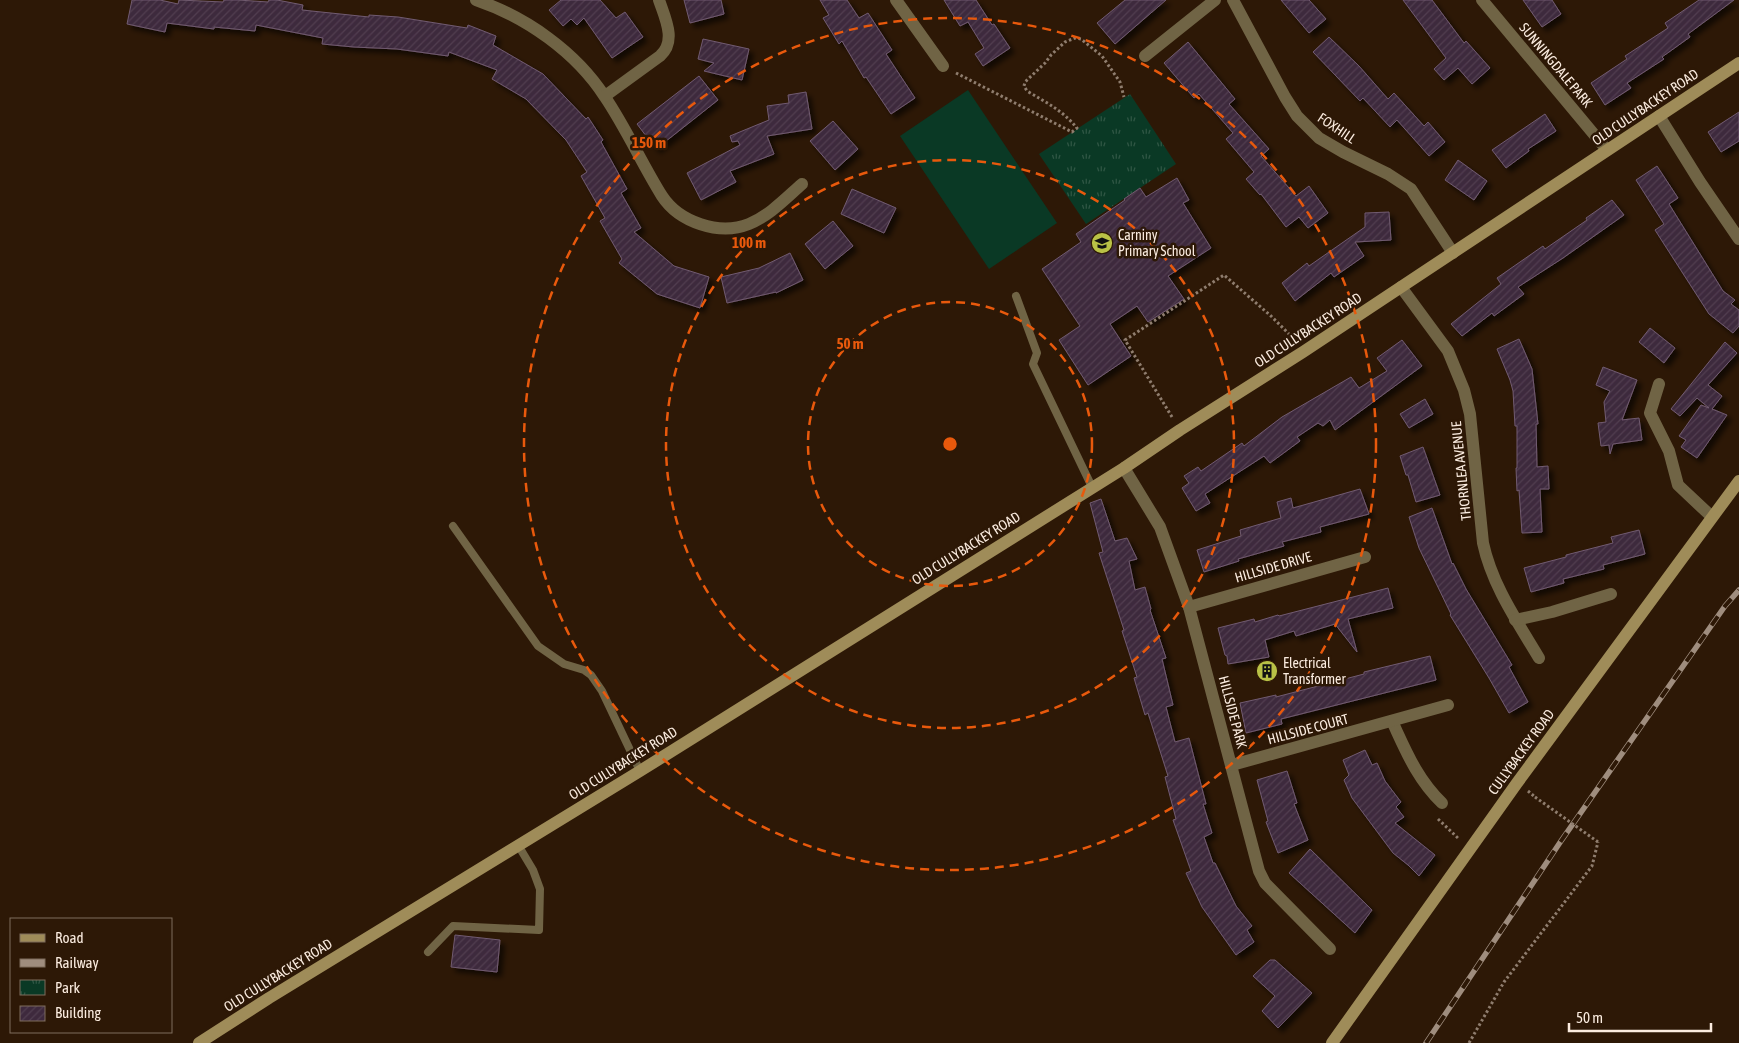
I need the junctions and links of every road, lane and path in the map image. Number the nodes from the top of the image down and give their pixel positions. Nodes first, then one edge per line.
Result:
1 (476, 0) edge
2 (659, 0) edge
3 (896, 0) edge
4 (1215, 0) edge
5 (1233, 0) edge
6 (1482, 0) edge
7 (1145, 56) dead end
8 (1739, 63) edge
9 (943, 66) joint
10 (605, 96) junction
11 (1124, 97) dead end
12 (1659, 116) junction
13 (1607, 150) junction
14 (802, 184) dead end
15 (1739, 239) edge
16 (1453, 253) junction
17 (1401, 287) junction
18 (1016, 296) dead end
19 (1303, 352) junction
20 (1659, 384) dead end
21 (1180, 430) junction
22 (1124, 468) junction
23 (1739, 481) edge
24 (1092, 487) junction
25 (1712, 517) junction
26 (452, 526) dead end
27 (1365, 557) dead end
28 (1611, 594) dead end
29 (1189, 607) junction
30 (1515, 620) junction
31 (1539, 658) dead end
32 (1448, 705) dead end
33 (1392, 721) junction
34 (1232, 765) junction
35 (640, 771) junction
36 (1535, 797) dead end
37 (1442, 802) joint
38 (518, 845) junction
39 (1469, 850) junction
40 (1330, 948) dead end
41 (428, 952) dead end
42 (200, 1043) edge
43 (1332, 1043) edge
44 (1469, 1043) edge

1 - 10 street
2 - 10 street
3 - 9 street
4 - 7 street
5 - 16 street, FOXHILL
6 - 13 street, SUNNINGDALE PARK
8 - 12 street, OLD CULLYBACKEY ROAD
9 - 11 path
10 - 14 street
12 - 13 street, OLD CULLYBACKEY ROAD
12 - 15 street
13 - 16 street, OLD CULLYBACKEY ROAD
16 - 17 street, OLD CULLYBACKEY ROAD
17 - 19 street, OLD CULLYBACKEY ROAD
17 - 30 street, THORNLEA AVENUE
18 - 24 lane
19 - 21 street, OLD CULLYBACKEY ROAD
19 - 21 path
20 - 25 street
21 - 22 street, OLD CULLYBACKEY ROAD
22 - 24 street, OLD CULLYBACKEY ROAD
22 - 29 street, HILLSIDE PARK
23 - 25 street, CULLYBACKEY ROAD
24 - 35 street, OLD CULLYBACKEY ROAD
25 - 39 street, CULLYBACKEY ROAD
26 - 35 lane
27 - 29 street, HILLSIDE DRIVE
28 - 30 street
29 - 34 street, HILLSIDE PARK
30 - 31 street, THORNLEA AVENUE
32 - 33 street, HILLSIDE COURT
33 - 34 street, HILLSIDE COURT
33 - 37 street
34 - 40 street, HILLSIDE PARK
35 - 38 street, OLD CULLYBACKEY ROAD
36 - 44 path, bridge
37 - 39 path
38 - 41 lane
38 - 42 street, OLD CULLYBACKEY ROAD
39 - 43 street, CULLYBACKEY ROAD

